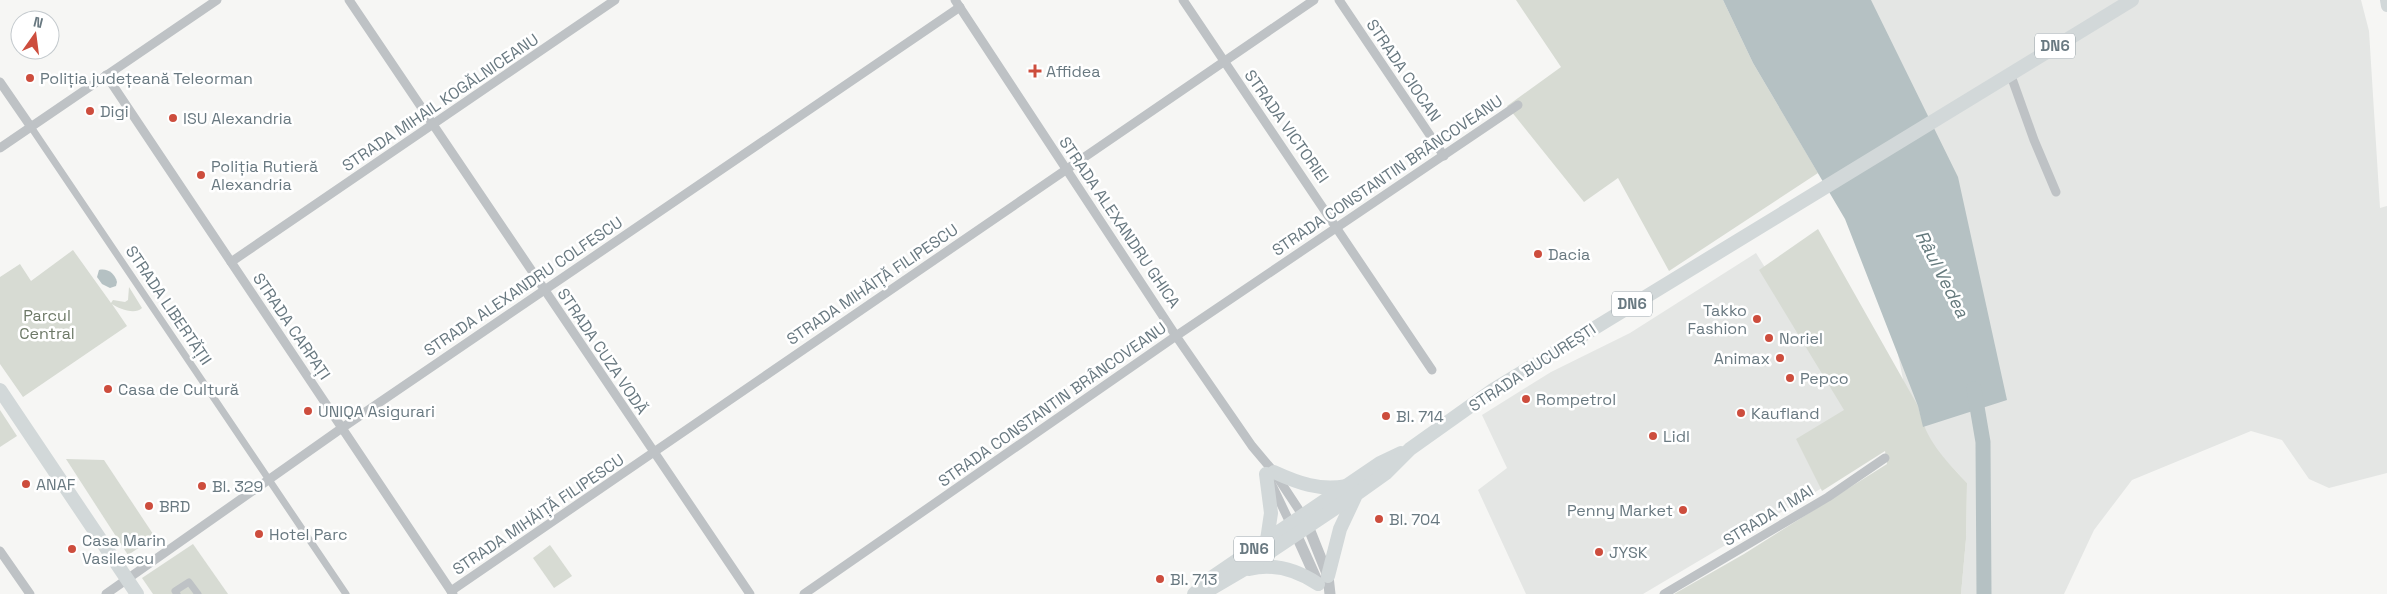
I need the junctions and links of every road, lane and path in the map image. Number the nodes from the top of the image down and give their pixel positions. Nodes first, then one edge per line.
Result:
1 (217, 0) edge
2 (349, 0) edge
3 (615, 0) edge
4 (1183, 0) edge
5 (1314, 0) edge
6 (1339, 0) edge
7 (2132, 0) edge
8 (2386, 0) edge
9 (958, 3) edge
10 (2387, 6) edge
11 (1224, 61) junction
12 (2010, 73) junction
13 (106, 76) junction
14 (0, 82) edge
15 (1518, 105) dead end
16 (433, 125) junction
17 (30, 127) junction
18 (0, 148) edge
19 (1444, 156) junction
20 (1066, 170) junction
21 (2056, 192) dead end
22 (1337, 227) junction
23 (231, 262) junction
24 (544, 290) junction
25 (1176, 336) junction
26 (1432, 370) dead end
27 (0, 390) edge
28 (342, 428) junction
29 (654, 452) junction
30 (1885, 458) dead end
31 (1270, 473) junction
32 (269, 480) junction
33 (1353, 490) junction
34 (1300, 525) junction
35 (1267, 540) junction
36 (0, 551) edge
37 (1243, 570) junction
38 (128, 579) junction
39 (1323, 585) edge
40 (450, 593) edge
41 (30, 594) edge
42 (106, 594) edge
43 (137, 594) edge
44 (177, 594) edge
45 (198, 594) edge
46 (346, 594) edge
47 (750, 594) edge
48 (804, 594) edge
49 (1194, 594) edge
50 (1202, 594) edge
51 (1330, 594) edge
52 (1664, 594) edge

1 - 13 street
2 - 16 street, STRADA CUZA VODĂ
3 - 16 street, STRADA MIHAIL KOGĂLNICEANU
4 - 11 street, STRADA VICTORIEI
5 - 11 street, STRADA MIHĂIȚĂ FILIPESCU
6 - 19 street, STRADA CIOCAN
7 - 12 main road, DN6
8 - 10 main road
9 - 20 street, STRADA ALEXANDRU GHICA
9 - 24 street, STRADA ALEXANDRU COLFESCU
11 - 20 street, STRADA MIHĂIȚĂ FILIPESCU
11 - 22 street, STRADA VICTORIEI
12 - 21 street
12 - 33 main road, STRADA BUCUREȘTI / DN6
13 - 17 street
13 - 23 street, STRADA CARPAȚI
14 - 17 street, STRADA LIBERTĂȚII
15 - 19 street, STRADA CONSTANTIN BRÂNCOVEANU
16 - 23 street, STRADA MIHAIL KOGĂLNICEANU
16 - 24 street, STRADA CUZA VODĂ
17 - 18 street
17 - 32 street, STRADA LIBERTĂȚII
19 - 22 street, STRADA CONSTANTIN BRÂNCOVEANU
20 - 25 street, STRADA ALEXANDRU GHICA
20 - 29 street, STRADA MIHĂIȚĂ FILIPESCU
22 - 25 street, STRADA CONSTANTIN BRÂNCOVEANU
22 - 26 street, STRADA VICTORIEI
23 - 28 street, STRADA CARPAȚI
24 - 28 street, STRADA ALEXANDRU COLFESCU
24 - 29 street, STRADA CUZA VODĂ
25 - 31 street, STRADA ALEXANDRU GHICA
25 - 48 street, STRADA CONSTANTIN BRÂNCOVEANU
27 - 38 main road
28 - 32 street, STRADA ALEXANDRU COLFESCU
28 - 40 street, STRADA CARPAȚI
29 - 40 street, STRADA MIHĂIȚĂ FILIPESCU
29 - 47 street, STRADA CUZA VODĂ
30 - 52 street, STRADA 1 MAI
31 - 33 main road
31 - 34 street, STRADA ALEXANDRU GHICA
31 - 34 street, STRADA ALEXANDRU GHICA
31 - 35 main road
32 - 38 street, STRADA ALEXANDRU COLFESCU
32 - 46 street, STRADA LIBERTĂȚII
33 - 34 main road, STRADA BUCUREȘTI / DN6
33 - 39 main road
34 - 35 main road, STRADA BUCUREȘTI / DN6
34 - 37 main road, STRADA BUCUREȘTI / DN6
34 - 39 street, STRADA ALEXANDRU GHICA
35 - 49 main road, STRADA BUCUREȘTI / DN6
36 - 41 street
37 - 39 main road
37 - 50 main road, STRADA BUCUREȘTI / DN6
38 - 42 street, STRADA ALEXANDRU COLFESCU
38 - 43 main road
39 - 51 street, STRADA ALEXANDRU GHICA
44 - 45 street

